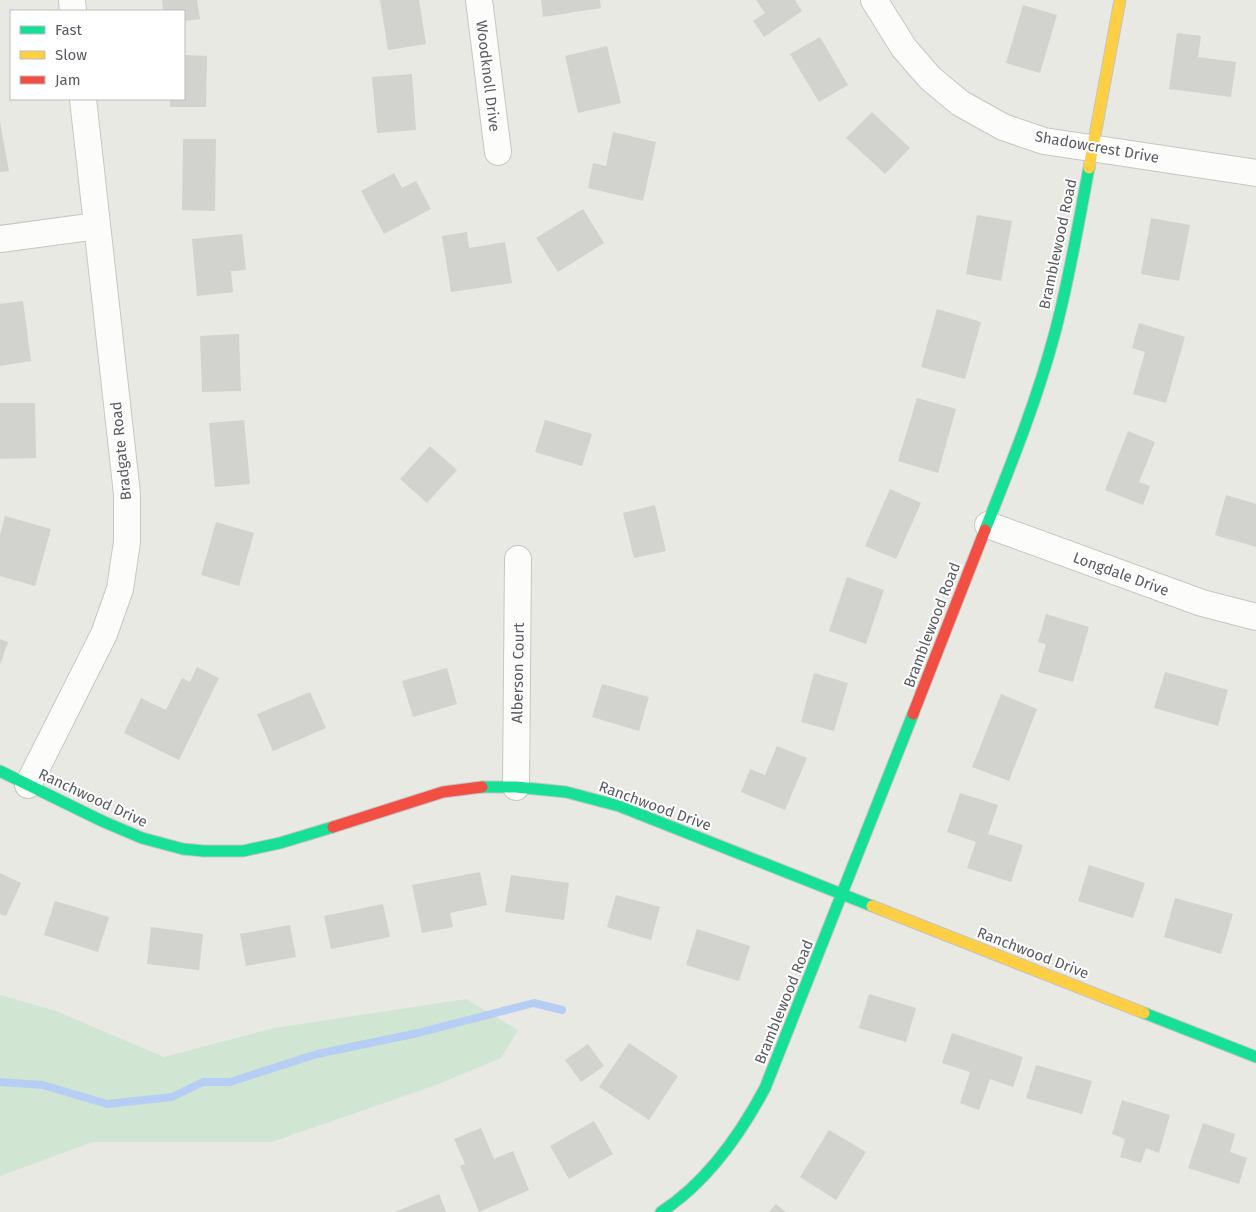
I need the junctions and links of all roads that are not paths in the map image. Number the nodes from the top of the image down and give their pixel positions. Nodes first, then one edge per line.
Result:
1 (479, 0) edge
2 (874, 0) edge
3 (1120, 0) edge
4 (83, 100) edge
5 (1093, 148) junction
6 (498, 152) dead end
7 (1256, 173) edge
8 (97, 226) junction
9 (0, 239) edge
10 (988, 525) junction
11 (518, 559) dead end
12 (1256, 618) edge
13 (0, 771) edge
14 (28, 785) junction
15 (516, 787) junction
16 (843, 894) junction
17 (1256, 1057) edge
18 (661, 1212) edge

1 - 6 street, Woodknoll Drive
2 - 5 street, Shadowcrest Drive
3 - 5 street, Bramblewood Road
4 - 8 street, Bradgate Road
5 - 7 street, Shadowcrest Drive
5 - 10 street, Bramblewood Road
8 - 9 street
8 - 14 street, Bradgate Road
10 - 12 street, Longdale Drive
10 - 16 street, Bramblewood Road
11 - 15 street, Alberson Court
13 - 14 street, Ranchwood Drive
14 - 15 street, Ranchwood Drive
15 - 16 street, Ranchwood Drive
16 - 17 street, Ranchwood Drive
16 - 18 street, Bramblewood Road

